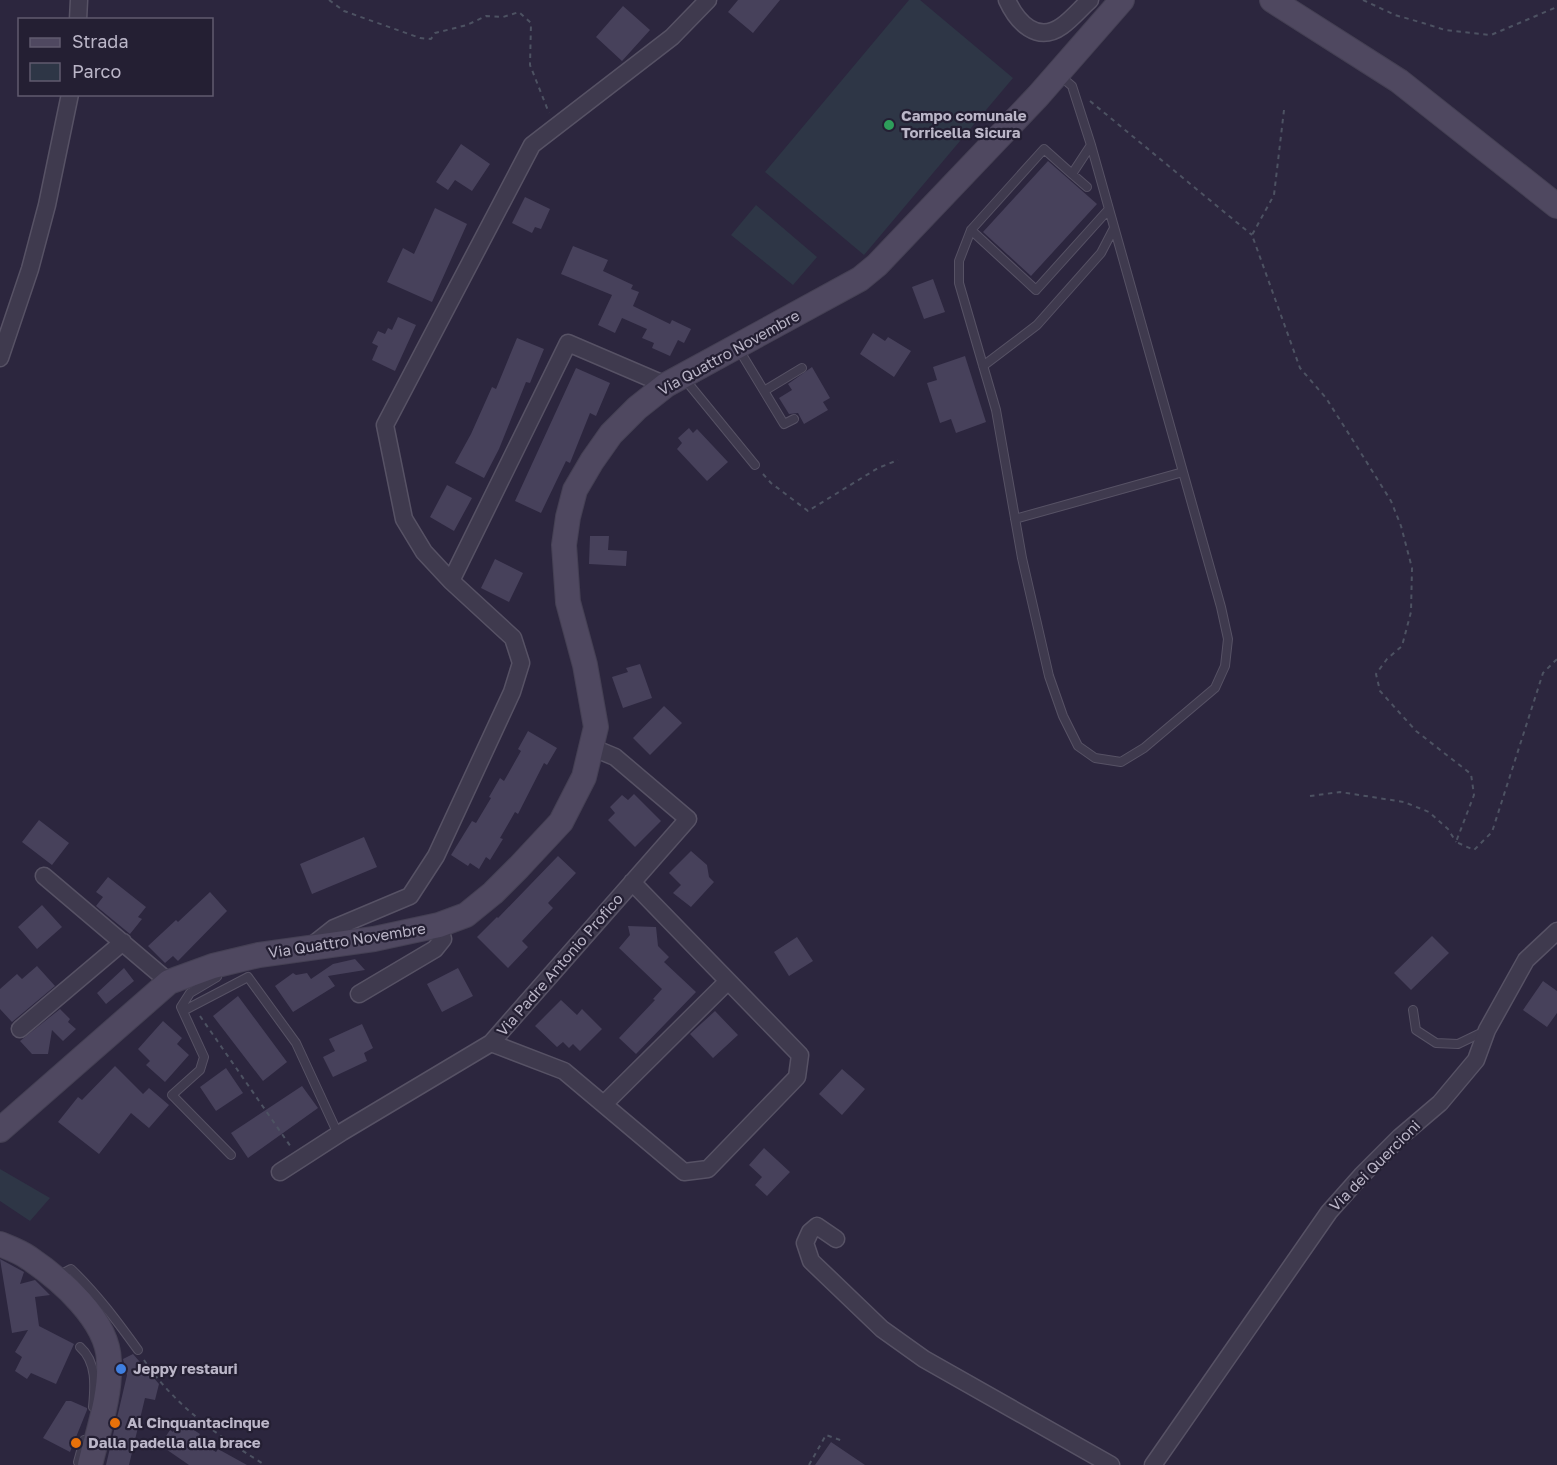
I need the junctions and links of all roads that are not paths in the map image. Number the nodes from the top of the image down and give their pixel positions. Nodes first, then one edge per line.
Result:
1 (79, 0) edge
2 (708, 0) edge
3 (1007, 0) edge
4 (1090, 0) edge
5 (1122, 0) edge
6 (1272, 0) edge
7 (78, 18) edge
8 (1065, 80) junction
9 (69, 96) edge
10 (1091, 145) junction
11 (1072, 174) junction
12 (1087, 186) dead end
13 (1557, 206) edge
14 (1109, 209) junction
15 (1114, 228) junction
16 (971, 230) junction
17 (738, 348) junction
18 (0, 358) edge
19 (983, 366) junction
20 (802, 368) dead end
21 (674, 381) junction
22 (764, 391) junction
23 (795, 419) dead end
24 (755, 465) road end
25 (1183, 472) junction
26 (1015, 519) junction
27 (451, 582) junction
28 (591, 747) junction
29 (44, 876) dead end
30 (632, 882) junction
31 (439, 925) junction
32 (1557, 931) edge
33 (123, 942) junction
34 (307, 949) junction
35 (213, 966) junction
36 (728, 981) junction
37 (169, 982) junction
38 (359, 994) dead end
39 (1413, 1010) dead end
40 (183, 1011) junction
41 (20, 1029) dead end
42 (1487, 1030) junction
43 (491, 1043) junction
44 (604, 1104) junction
45 (0, 1130) edge
46 (338, 1134) junction
47 (231, 1155) dead end
48 (280, 1172) dead end
49 (836, 1239) dead end
50 (0, 1244) edge
51 (55, 1278) junction
52 (80, 1347) dead end
53 (138, 1350) road end
54 (90, 1419) dead end
55 (87, 1430) dead end
56 (84, 1465) edge
57 (90, 1465) edge
58 (1112, 1465) edge
59 (1153, 1465) edge

1 - 7 street
2 - 27 street
3 - 4 street
5 - 8 main road, Via Quattro Novembre
6 - 13 main road
8 - 10 lane
8 - 17 main road, Via Quattro Novembre
9 - 18 street
10 - 11 lane
10 - 14 lane
11 - 12 lane
11 - 16 lane
14 - 15 lane
14 - 16 lane
15 - 19 lane
15 - 25 lane
16 - 19 lane
17 - 21 main road, Via Quattro Novembre
17 - 22 lane
19 - 26 lane
20 - 22 lane
21 - 24 lane
21 - 27 street
21 - 28 main road, Via Quattro Novembre
22 - 23 lane
25 - 26 lane
25 - 26 lane
27 - 34 street
28 - 30 street, Via Padre Antonio Profico
28 - 31 main road, Via Quattro Novembre
29 - 33 street
30 - 36 street
30 - 43 street, Via Padre Antonio Profico
31 - 34 main road, Via Quattro Novembre
31 - 38 street
32 - 42 street, Via dei Quercioni
33 - 37 street
33 - 41 street
34 - 35 main road, Via Quattro Novembre
35 - 37 main road, Via Quattro Novembre
35 - 40 lane
36 - 44 street
36 - 44 street
37 - 45 main road, Via Quattro Novembre
39 - 42 lane
40 - 46 lane
40 - 47 lane
42 - 59 street, Via dei Quercioni
43 - 44 street
43 - 46 street, Via Padre Antonio Profico
46 - 48 street, Via Padre Antonio Profico
49 - 58 street
50 - 51 main road
51 - 53 lane
51 - 57 main road
52 - 54 lane
55 - 56 lane

